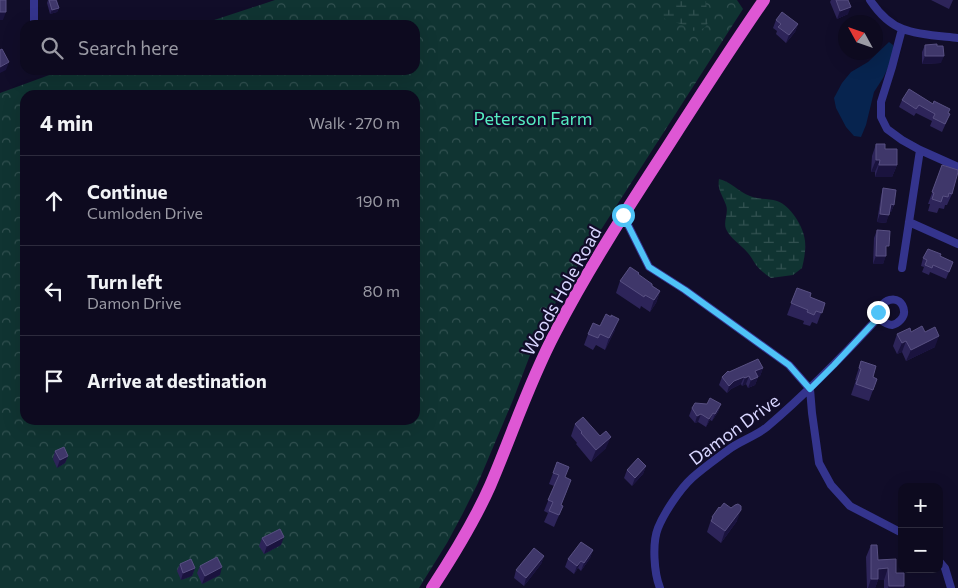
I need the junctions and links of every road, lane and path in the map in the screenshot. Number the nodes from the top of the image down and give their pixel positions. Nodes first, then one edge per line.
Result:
1 (34, 0) edge
2 (764, 0) edge
3 (870, 0) edge
4 (34, 20) edge
5 (902, 29) junction
6 (958, 38) edge
7 (920, 150) junction
8 (958, 167) edge
9 (623, 215) junction
10 (909, 222) junction
11 (958, 244) edge
12 (902, 268) dead end
13 (878, 318) dead end
14 (810, 389) junction
15 (898, 531) edge
16 (943, 565) edge
17 (432, 588) edge
18 (660, 588) edge
19 (951, 588) edge

1 - 4 street
2 - 9 highway, Woods Hole Road
3 - 5 street
5 - 6 street
5 - 7 street
7 - 8 street
7 - 10 street
9 - 14 street
9 - 17 highway, Woods Hole Road
10 - 11 street
10 - 12 street
13 - 14 street, Damon Drive
14 - 15 street
14 - 18 street, Damon Drive
16 - 19 street

